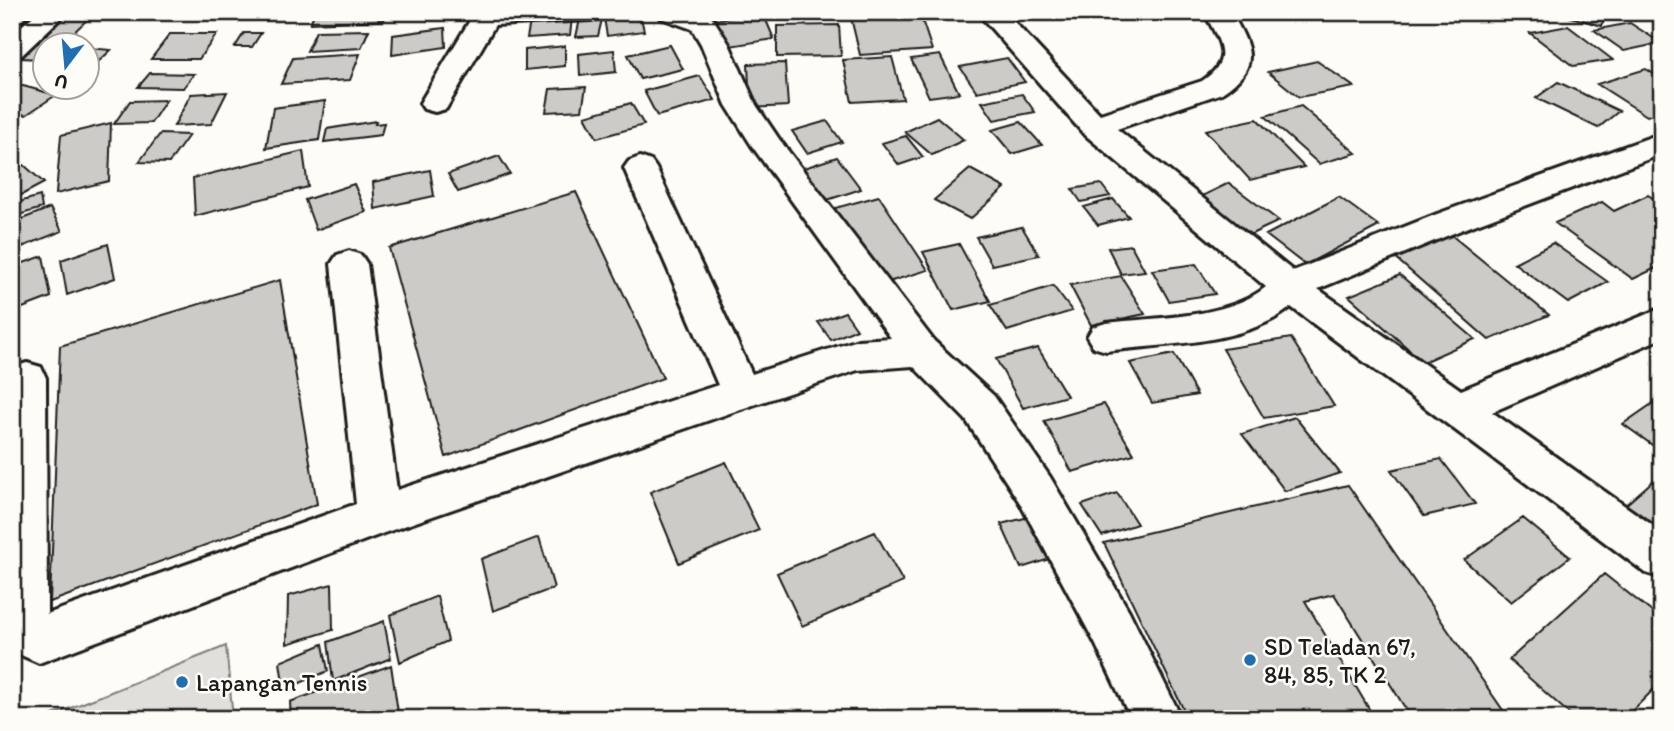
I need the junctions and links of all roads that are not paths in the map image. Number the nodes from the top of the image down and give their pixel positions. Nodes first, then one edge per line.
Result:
1 (54, 12) edge
2 (590, 12) edge
3 (671, 12) edge
4 (990, 12) edge
5 (1217, 12) edge
6 (488, 15) edge
7 (12, 49) edge
8 (435, 103) dead end
9 (1094, 127) junction
10 (1662, 143) edge
11 (640, 168) dead end
12 (349, 264) dead end
13 (1289, 288) junction
14 (1662, 323) edge
15 (1107, 337) dead end
16 (921, 351) junction
17 (27, 378) dead end
18 (741, 393) junction
19 (1458, 409) junction
20 (379, 515) junction
21 (1662, 558) edge
22 (1157, 719) edge

1 - 7 street
2 - 6 street
3 - 16 street
4 - 9 street
5 - 9 street
6 - 8 street
9 - 13 street
10 - 13 street
11 - 18 street
12 - 20 street
13 - 15 street
13 - 19 street
14 - 19 street
16 - 18 street
16 - 22 street
17 - 20 street
18 - 20 street
19 - 21 street

